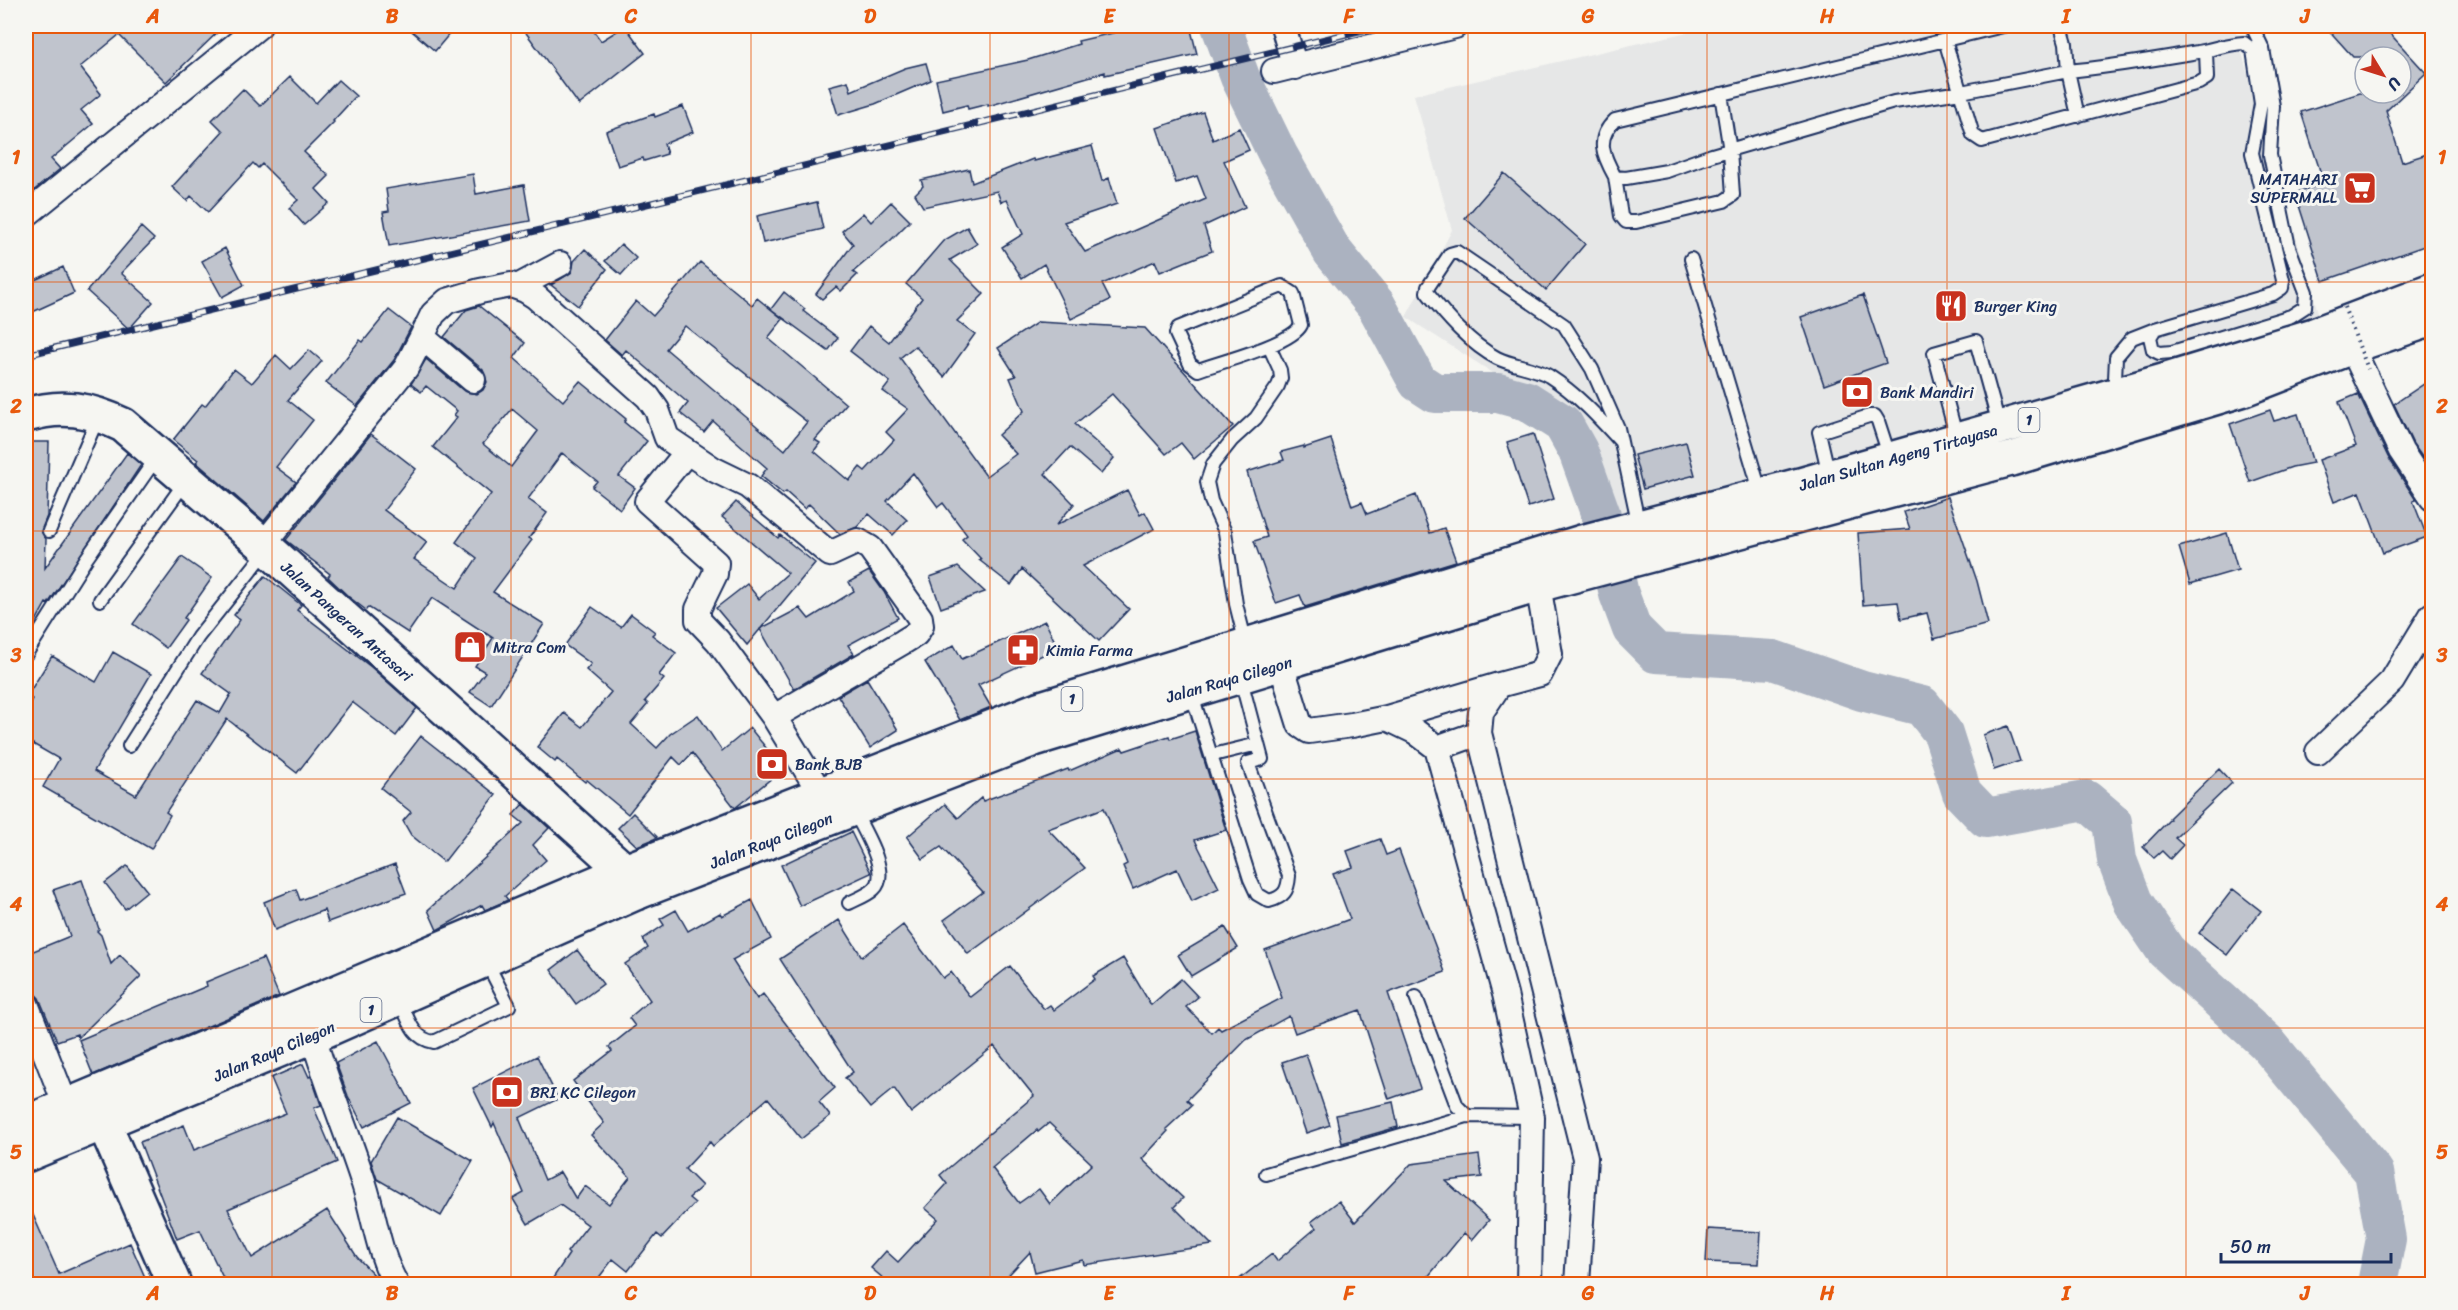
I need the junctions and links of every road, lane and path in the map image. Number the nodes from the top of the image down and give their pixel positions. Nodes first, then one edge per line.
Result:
1 (259, 26) edge
2 (1283, 26) edge
3 (1455, 26) edge
4 (2003, 26) edge
5 (2061, 26) edge
6 (2252, 26) edge
7 (1945, 40) junction
8 (2206, 51) junction
9 (2068, 71) junction
10 (1961, 92) junction
11 (1721, 94) junction
12 (2078, 116) junction
13 (1730, 151) junction
14 (1615, 177) junction
15 (26, 215) edge
16 (1691, 259) dead end
17 (560, 264) dead end
18 (519, 286) junction
19 (2433, 290) edge
20 (2343, 307) dead end
21 (2433, 319) edge
22 (2155, 329) junction
23 (422, 337) junction
24 (1269, 346) junction
25 (2360, 358) junction
26 (473, 380) dead end
27 (2120, 393) junction
28 (100, 414) junction
29 (26, 415) edge
30 (2000, 428) junction
31 (1958, 440) junction
32 (1620, 441) junction
33 (687, 452) junction
34 (158, 456) junction
35 (1890, 459) junction
36 (1829, 476) junction
37 (186, 481) junction
38 (1761, 495) junction
39 (2433, 498) edge
40 (49, 531) dead end
41 (1630, 540) junction
42 (266, 547) junction
43 (1534, 571) junction
44 (100, 600) dead end
45 (2433, 615) edge
46 (26, 654) edge
47 (1243, 660) junction
48 (1281, 664) junction
49 (1499, 685) junction
50 (1191, 689) junction
51 (774, 717) junction
52 (1388, 718) junction
53 (1479, 733) junction
54 (1258, 744) junction
55 (129, 746) dead end
56 (1437, 748) junction
57 (2318, 752) dead end
58 (1213, 755) junction
59 (821, 794) junction
60 (853, 808) junction
61 (631, 881) junction
62 (849, 903) dead end
63 (485, 960) junction
64 (399, 997) junction
65 (1416, 997) dead end
66 (26, 1004) edge
67 (313, 1036) junction
68 (87, 1108) junction
69 (1467, 1116) junction
70 (1532, 1117) junction
71 (26, 1123) edge
72 (26, 1155) edge
73 (1266, 1174) dead end
74 (174, 1284) edge
75 (396, 1284) edge
76 (1529, 1284) edge
77 (1577, 1284) edge

1 - 15 street
2 - 3 street
4 - 7 lane
5 - 9 lane
6 - 22 lane
7 - 10 lane
7 - 11 lane
8 - 9 lane
8 - 12 lane
8 - 22 lane
9 - 10 lane
9 - 12 lane
10 - 12 lane
10 - 13 lane
11 - 13 lane
11 - 14 lane
13 - 14 lane
13 - 14 lane
16 - 38 lane
17 - 18 street
18 - 23 street
18 - 33 street
19 - 27 main road, Jalan Sultan Ageng Tirtayasa / 1
20 - 25 path, bridge
21 - 25 main road, Jalan Sultan Ageng Tirtayasa / 1
22 - 27 lane
23 - 26 street
23 - 42 street
24 - 24 lane
24 - 47 lane
25 - 39 street
25 - 41 main road, Jalan Sultan Ageng Tirtayasa / 1
27 - 30 main road, Jalan Sultan Ageng Tirtayasa / 1
28 - 29 main road, Jalan Pangeran Antasari
28 - 34 main road, Jalan Pangeran Antasari
28 - 40 lane
30 - 31 main road, Jalan Sultan Ageng Tirtayasa / 1
30 - 31 lane
31 - 35 main road, Jalan Sultan Ageng Tirtayasa / 1
32 - 32 lane
32 - 41 lane
33 - 51 street
33 - 51 street
34 - 37 main road, Jalan Pangeran Antasari
34 - 46 lane
35 - 36 main road, Jalan Sultan Ageng Tirtayasa / 1
35 - 36 lane
36 - 38 main road, Jalan Sultan Ageng Tirtayasa / 1
37 - 42 main road, Jalan Pangeran Antasari
37 - 44 lane
38 - 41 main road, Jalan Sultan Ageng Tirtayasa / 1
41 - 43 main road, Jalan Sultan Ageng Tirtayasa / 1
42 - 55 lane
42 - 61 main road, Jalan Pangeran Antasari
43 - 47 main road, Jalan Raya Cilegon / 1
43 - 48 main road, Jalan Raya Cilegon / 1
43 - 49 street
45 - 57 street
47 - 48 main road, Jalan Raya Cilegon / 1
47 - 50 main road, Jalan Raya Cilegon / 1
47 - 54 lane
47 - 59 main road, Jalan Raya Cilegon / 1
48 - 52 street
49 - 52 street
49 - 53 street
50 - 58 lane
50 - 60 main road, Jalan Raya Cilegon / 1
51 - 59 street
52 - 56 street
53 - 56 street
53 - 77 street
54 - 58 lane
54 - 58 lane
56 - 70 street
59 - 61 main road, Jalan Raya Cilegon / 1
60 - 61 main road, Jalan Raya Cilegon / 1
60 - 62 lane
61 - 63 main road, Jalan Raya Cilegon / 1
61 - 68 main road, Jalan Raya Cilegon / 1
63 - 64 main road, Jalan Raya Cilegon / 1
63 - 64 lane
64 - 67 main road, Jalan Raya Cilegon / 1
65 - 69 lane
66 - 68 street
67 - 68 main road, Jalan Raya Cilegon / 1
67 - 75 street
68 - 71 main road, Jalan Raya Cilegon / 1
68 - 72 main road, Jalan Raya Cilegon / 1
68 - 74 main road
69 - 70 lane
69 - 73 lane
70 - 76 street

